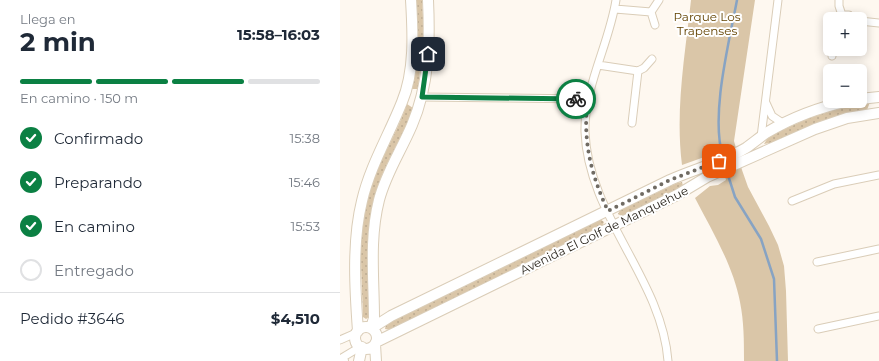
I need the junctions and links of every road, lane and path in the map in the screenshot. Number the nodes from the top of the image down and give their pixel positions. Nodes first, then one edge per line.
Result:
1 (411, 0) edge
2 (428, 0) edge
3 (616, 0) edge
4 (659, 0) edge
5 (778, 0) edge
6 (839, 0) edge
7 (615, 9) junction
8 (651, 12) junction
9 (840, 12) edge
10 (867, 22) edge
11 (879, 23) edge
12 (656, 25) dead end
13 (652, 59) dead end
14 (598, 65) junction
15 (638, 71) junction
16 (422, 97) junction
17 (879, 97) edge
18 (867, 98) edge
19 (588, 99) junction
20 (766, 103) junction
21 (823, 108) edge
22 (879, 112) edge
23 (632, 122) dead end
24 (784, 124) junction
25 (760, 137) junction
26 (747, 153) junction
27 (706, 172) junction
28 (879, 175) edge
29 (792, 201) dead end
30 (608, 211) junction
31 (615, 226) junction
32 (879, 249) edge
33 (817, 262) dead end
34 (374, 301) junction
35 (391, 316) junction
36 (879, 316) edge
37 (371, 328) junction
38 (818, 329) dead end
39 (357, 332) junction
40 (340, 340) edge
41 (376, 343) junction
42 (361, 347) junction
43 (340, 360) edge
44 (343, 361) edge
45 (359, 361) edge
46 (376, 361) edge
47 (668, 361) edge

1 - 39 street
2 - 16 street
3 - 7 street
4 - 8 street
5 - 20 street
6 - 9 street
7 - 8 street
7 - 14 street
8 - 12 street
10 - 11 street
13 - 15 street
14 - 15 street
14 - 19 street
15 - 23 street
16 - 19 street
16 - 34 street
17 - 18 street
19 - 30 street
20 - 24 street
20 - 25 street
21 - 24 street, Avenida El Golf de Manquehue
22 - 26 street, Avenida El Golf de Manquehue
24 - 25 street, Avenida El Golf de Manquehue
25 - 26 street, Avenida El Golf de Manquehue
26 - 27 street, Avenida El Golf de Manquehue
27 - 30 street, Avenida El Golf de Manquehue
27 - 31 street, Avenida El Golf de Manquehue
28 - 29 street
30 - 31 street
30 - 35 street, Avenida El Golf de Manquehue
31 - 41 street, Avenida El Golf de Manquehue
31 - 47 street
32 - 33 street
34 - 35 street
34 - 37 street
35 - 37 street, Avenida El Golf de Manquehue
36 - 38 street
37 - 39 street
37 - 41 street
39 - 40 street
39 - 42 street
41 - 42 street
41 - 46 street
42 - 43 street
42 - 45 street
43 - 44 street

